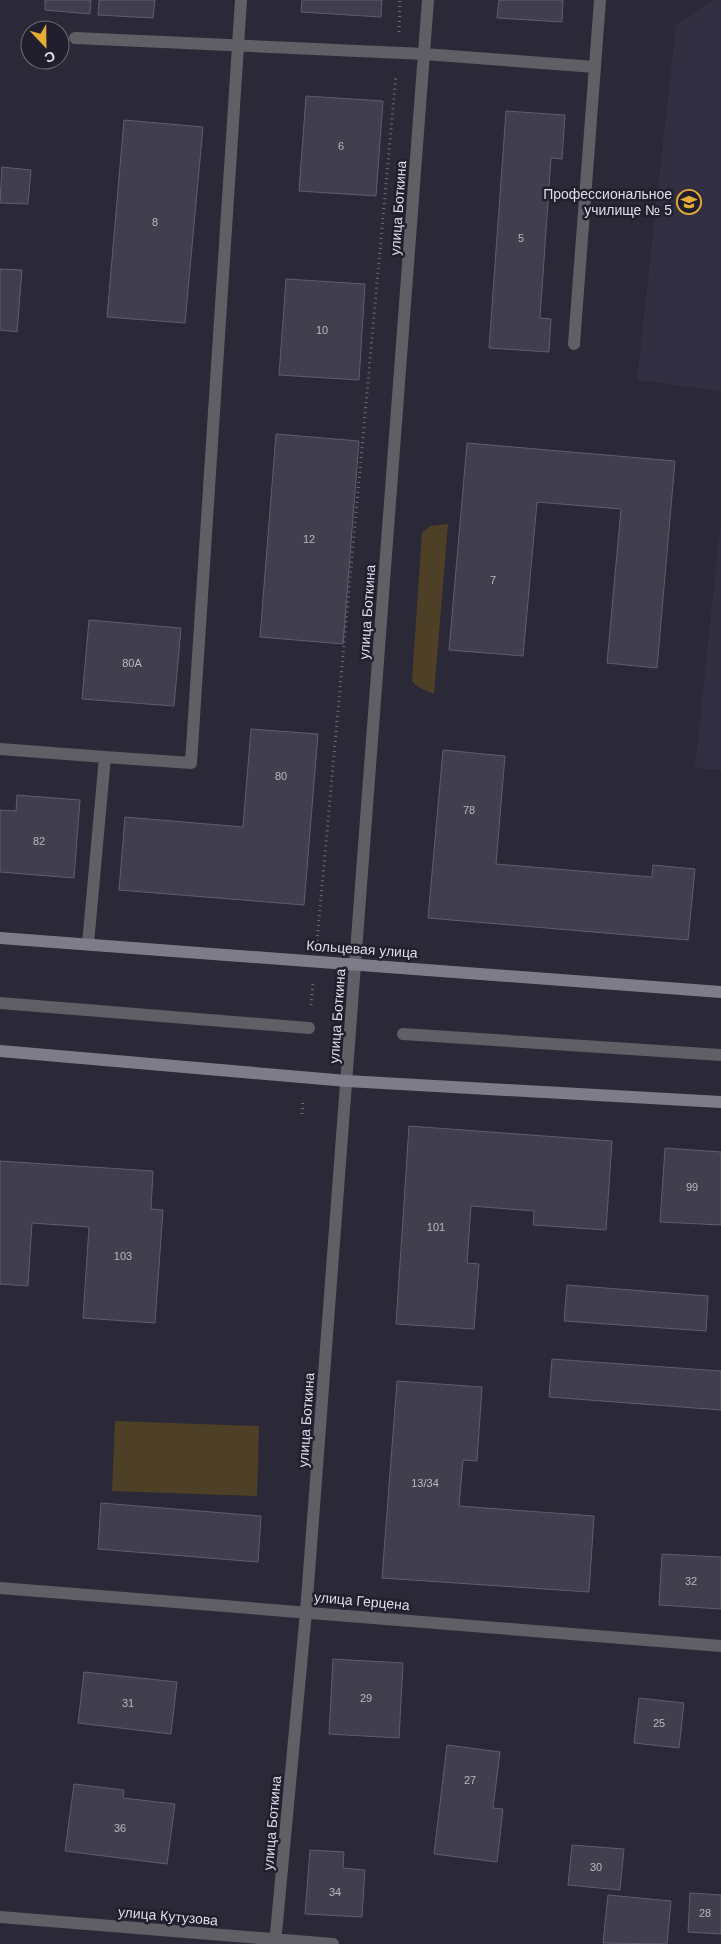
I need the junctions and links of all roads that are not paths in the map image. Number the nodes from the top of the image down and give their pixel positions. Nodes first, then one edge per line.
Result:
1 (241, 0) edge
2 (428, 0) edge
3 (600, 0) edge
4 (75, 38) dead end
5 (238, 46) junction
6 (424, 54) junction
7 (594, 67) junction
8 (574, 344) dead end
9 (0, 749) edge
10 (105, 757) junction
11 (0, 938) edge
12 (88, 944) junction
13 (356, 964) junction
14 (721, 992) edge
15 (0, 1003) edge
16 (309, 1028) dead end
17 (403, 1034) dead end
18 (0, 1051) edge
19 (721, 1055) edge
20 (347, 1081) junction
21 (721, 1102) edge
22 (0, 1588) edge
23 (306, 1612) junction
24 (721, 1646) edge
25 (0, 1917) edge
26 (276, 1942) edge
27 (333, 1944) edge

1 - 5 street
2 - 6 street, улица Боткина
3 - 7 street
4 - 5 street
5 - 6 street
5 - 10 street
6 - 7 street
6 - 13 street, улица Боткина
7 - 8 street
9 - 10 street
10 - 12 street
11 - 12 main road, Кольцевая улица
12 - 13 main road, Кольцевая улица
13 - 14 main road, Кольцевая улица
13 - 20 street, улица Боткина
15 - 16 street
17 - 19 street
18 - 20 main road
20 - 21 main road
20 - 23 street, улица Боткина
22 - 23 street, улица Герцена
23 - 24 street, улица Герцена
23 - 26 street, улица Боткина
25 - 26 street, улица Кутузова
26 - 27 street, улица Кутузова

